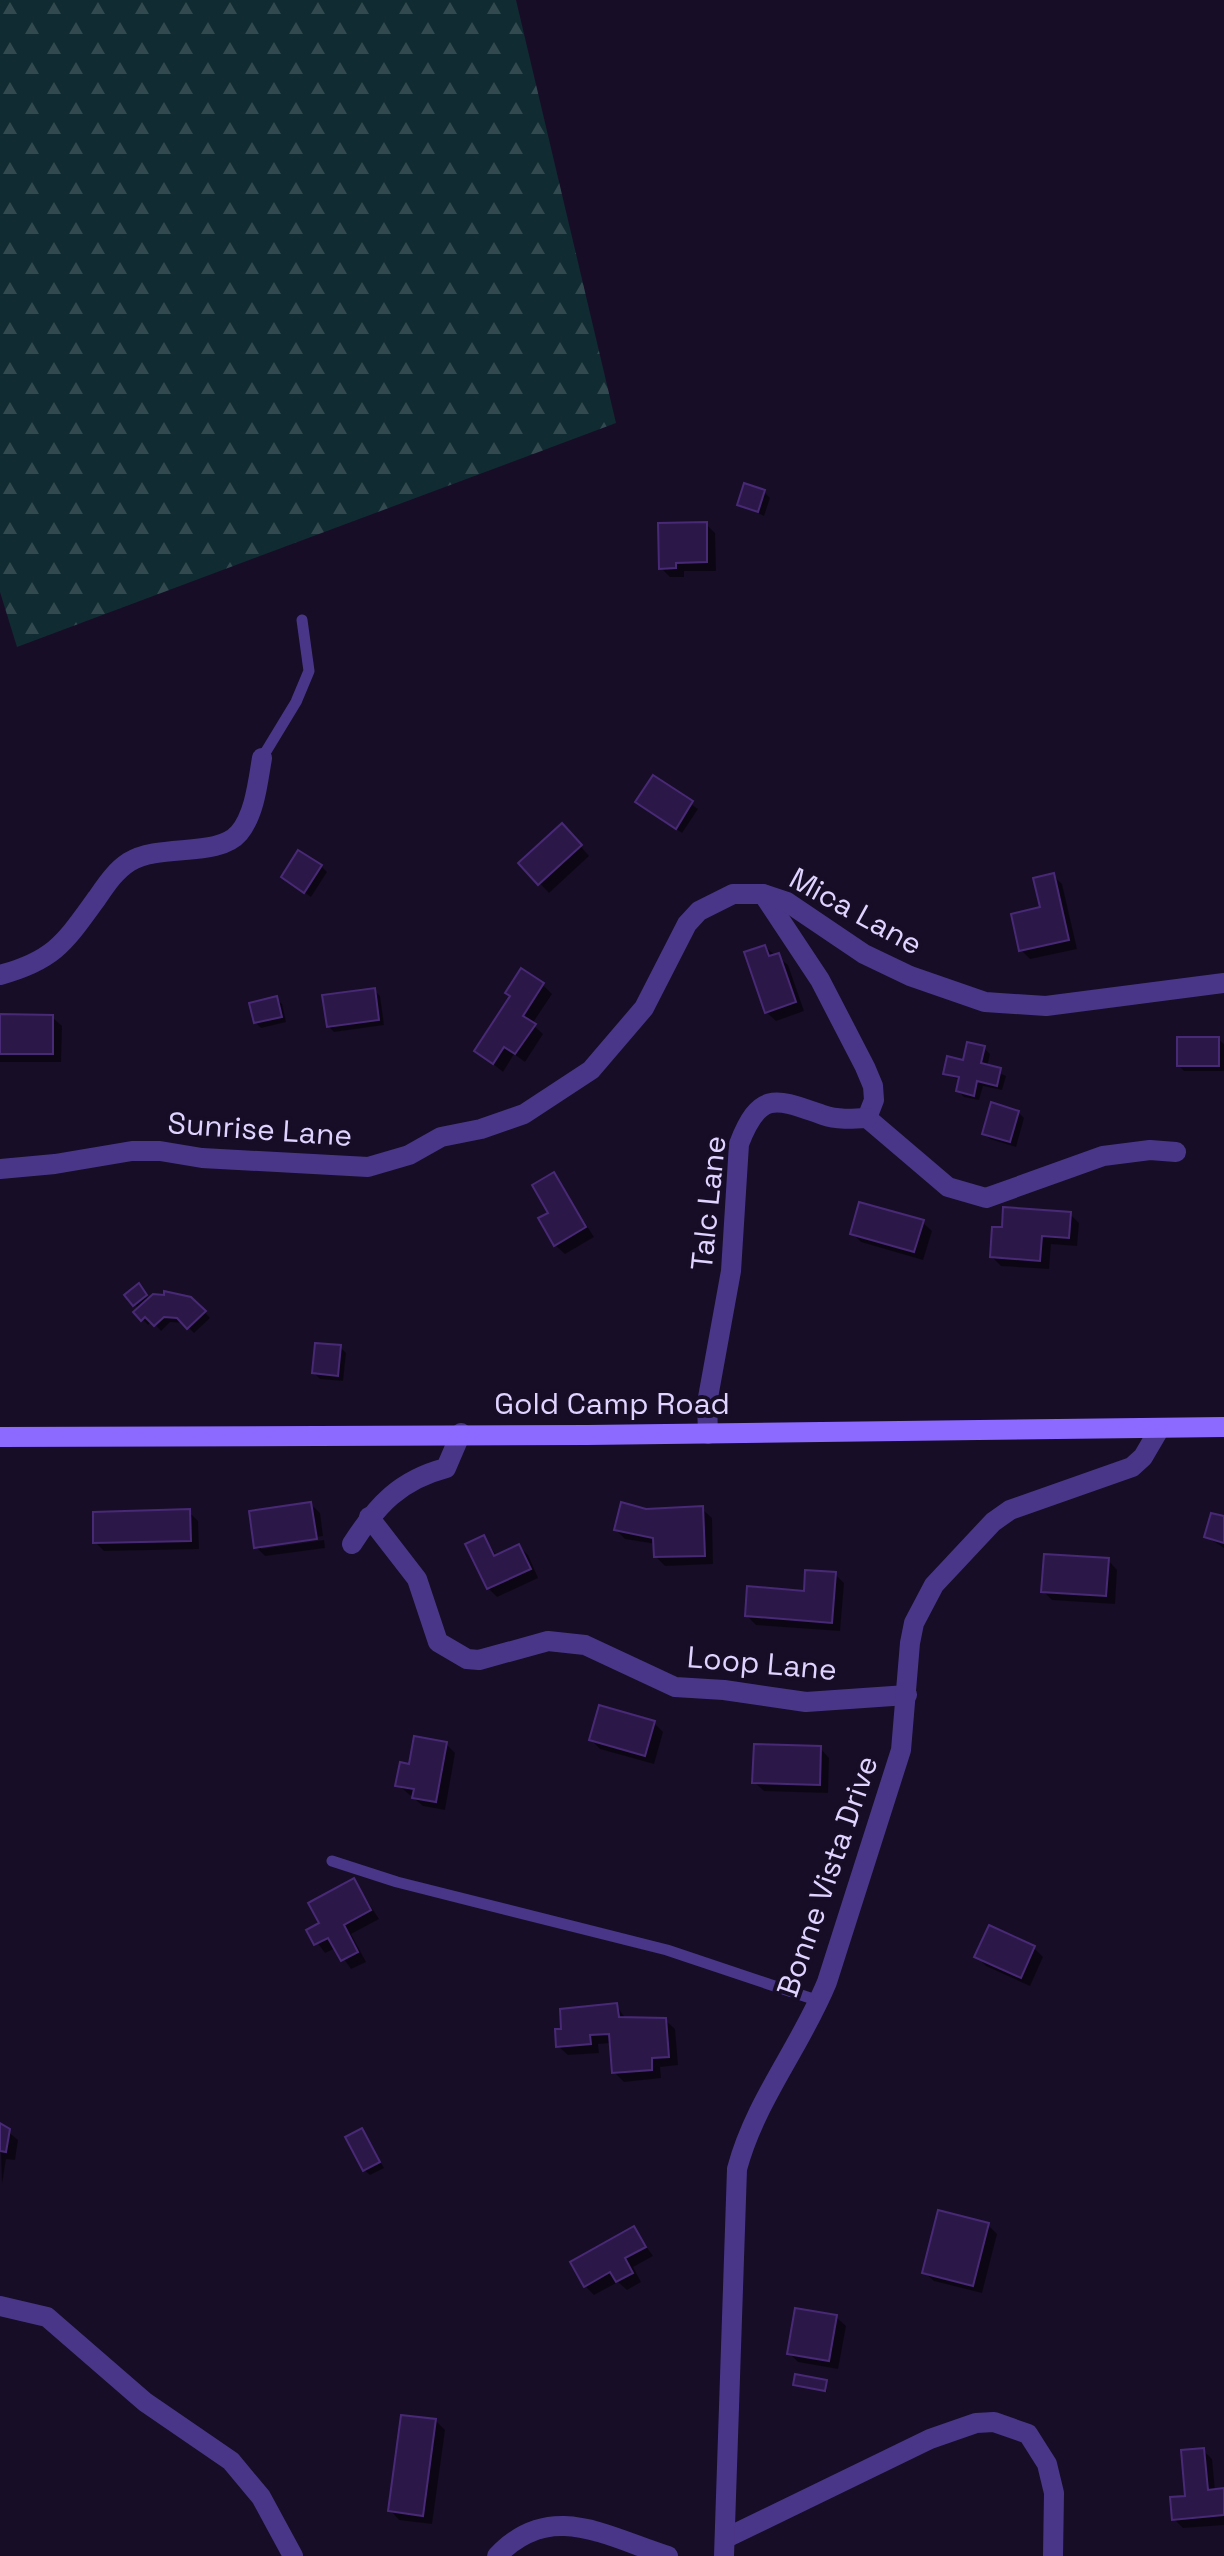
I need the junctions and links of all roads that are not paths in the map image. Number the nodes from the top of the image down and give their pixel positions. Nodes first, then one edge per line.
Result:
1 (302, 620) dead end
2 (262, 758) joint
3 (763, 894) junction
4 (0, 975) edge
5 (1224, 983) edge
6 (591, 1070) joint
7 (867, 1118) junction
8 (1176, 1152) dead end
9 (0, 1169) edge
10 (1224, 1427) edge
11 (1160, 1428) junction
12 (461, 1433) junction
13 (708, 1434) junction
14 (0, 1437) edge
15 (369, 1517) junction
16 (352, 1544) dead end
17 (907, 1695) junction
18 (332, 1861) dead end
19 (819, 2001) junction
20 (0, 2306) edge
21 (725, 2547) edge
22 (293, 2556) edge
23 (497, 2556) edge
24 (668, 2556) edge
25 (1053, 2556) edge

1 - 2 lane
2 - 4 street
3 - 5 street, Mica Lane
3 - 6 street, Mica Lane
3 - 7 street
6 - 9 street, Sunrise Lane
7 - 8 street
7 - 13 street, Talc Lane
10 - 11 street, Gold Camp Road
11 - 13 street, Gold Camp Road
11 - 17 street, Bonne Vista Drive
12 - 13 street, Gold Camp Road
12 - 14 street, Gold Camp Road
12 - 15 street
15 - 16 street
15 - 17 street, Loop Lane
17 - 19 street, Bonne Vista Drive
18 - 19 lane
19 - 21 street, Bonne Vista Drive
20 - 22 street
21 - 25 street
23 - 24 street

